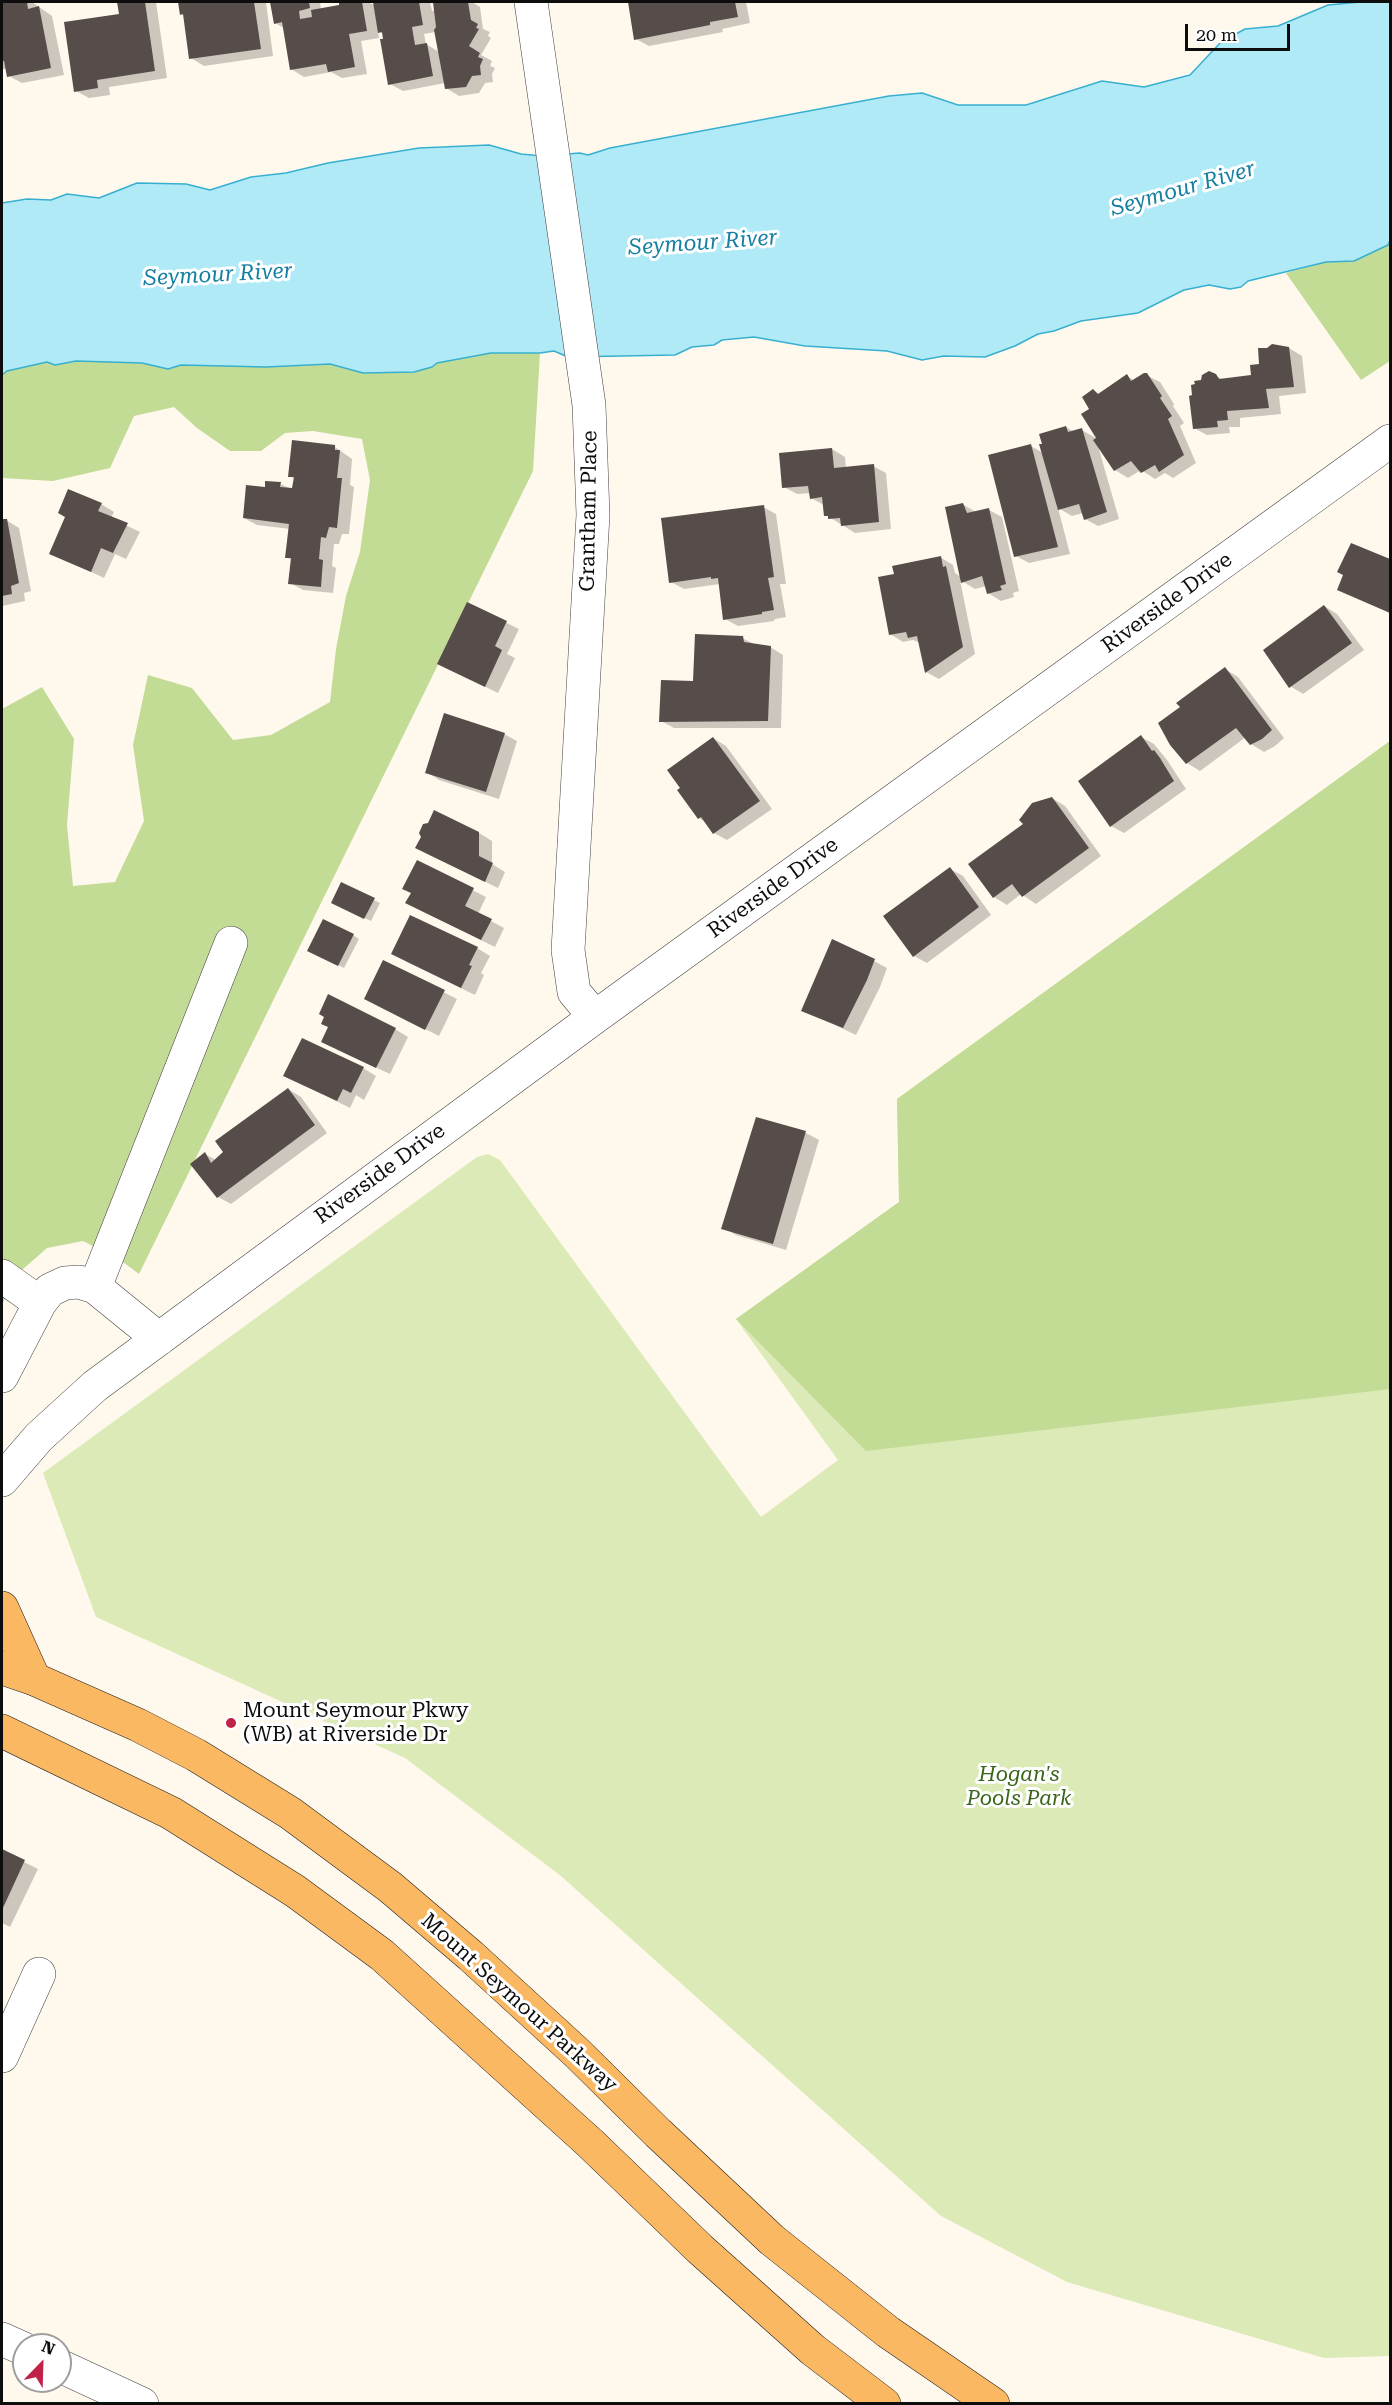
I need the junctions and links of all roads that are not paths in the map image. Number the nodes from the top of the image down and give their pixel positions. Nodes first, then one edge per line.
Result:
1 (531, 2) edge
2 (1390, 441) edge
3 (231, 943) dead end
4 (595, 1017) junction
5 (2, 1276) edge
6 (95, 1287) junction
7 (40, 1303) junction
8 (147, 1330) junction
9 (2, 1376) edge
10 (2, 1480) edge
11 (2, 1608) edge
12 (2, 1668) edge
13 (34, 1679) junction
14 (2, 1731) edge
15 (39, 1974) dead end
16 (2, 2056) edge
17 (72, 2371) edge
18 (142, 2403) edge
19 (884, 2403) edge
20 (993, 2403) edge

1 - 4 street, Grantham Place
2 - 4 street, Riverside Drive
3 - 6 street
4 - 8 street, Riverside Drive
5 - 7 street
6 - 7 street
6 - 8 street
7 - 9 street
8 - 10 street, Riverside Drive
11 - 13 main road
12 - 13 main road, Mount Seymour Parkway
13 - 20 main road, Mount Seymour Parkway
14 - 19 main road
15 - 16 street
17 - 18 street

